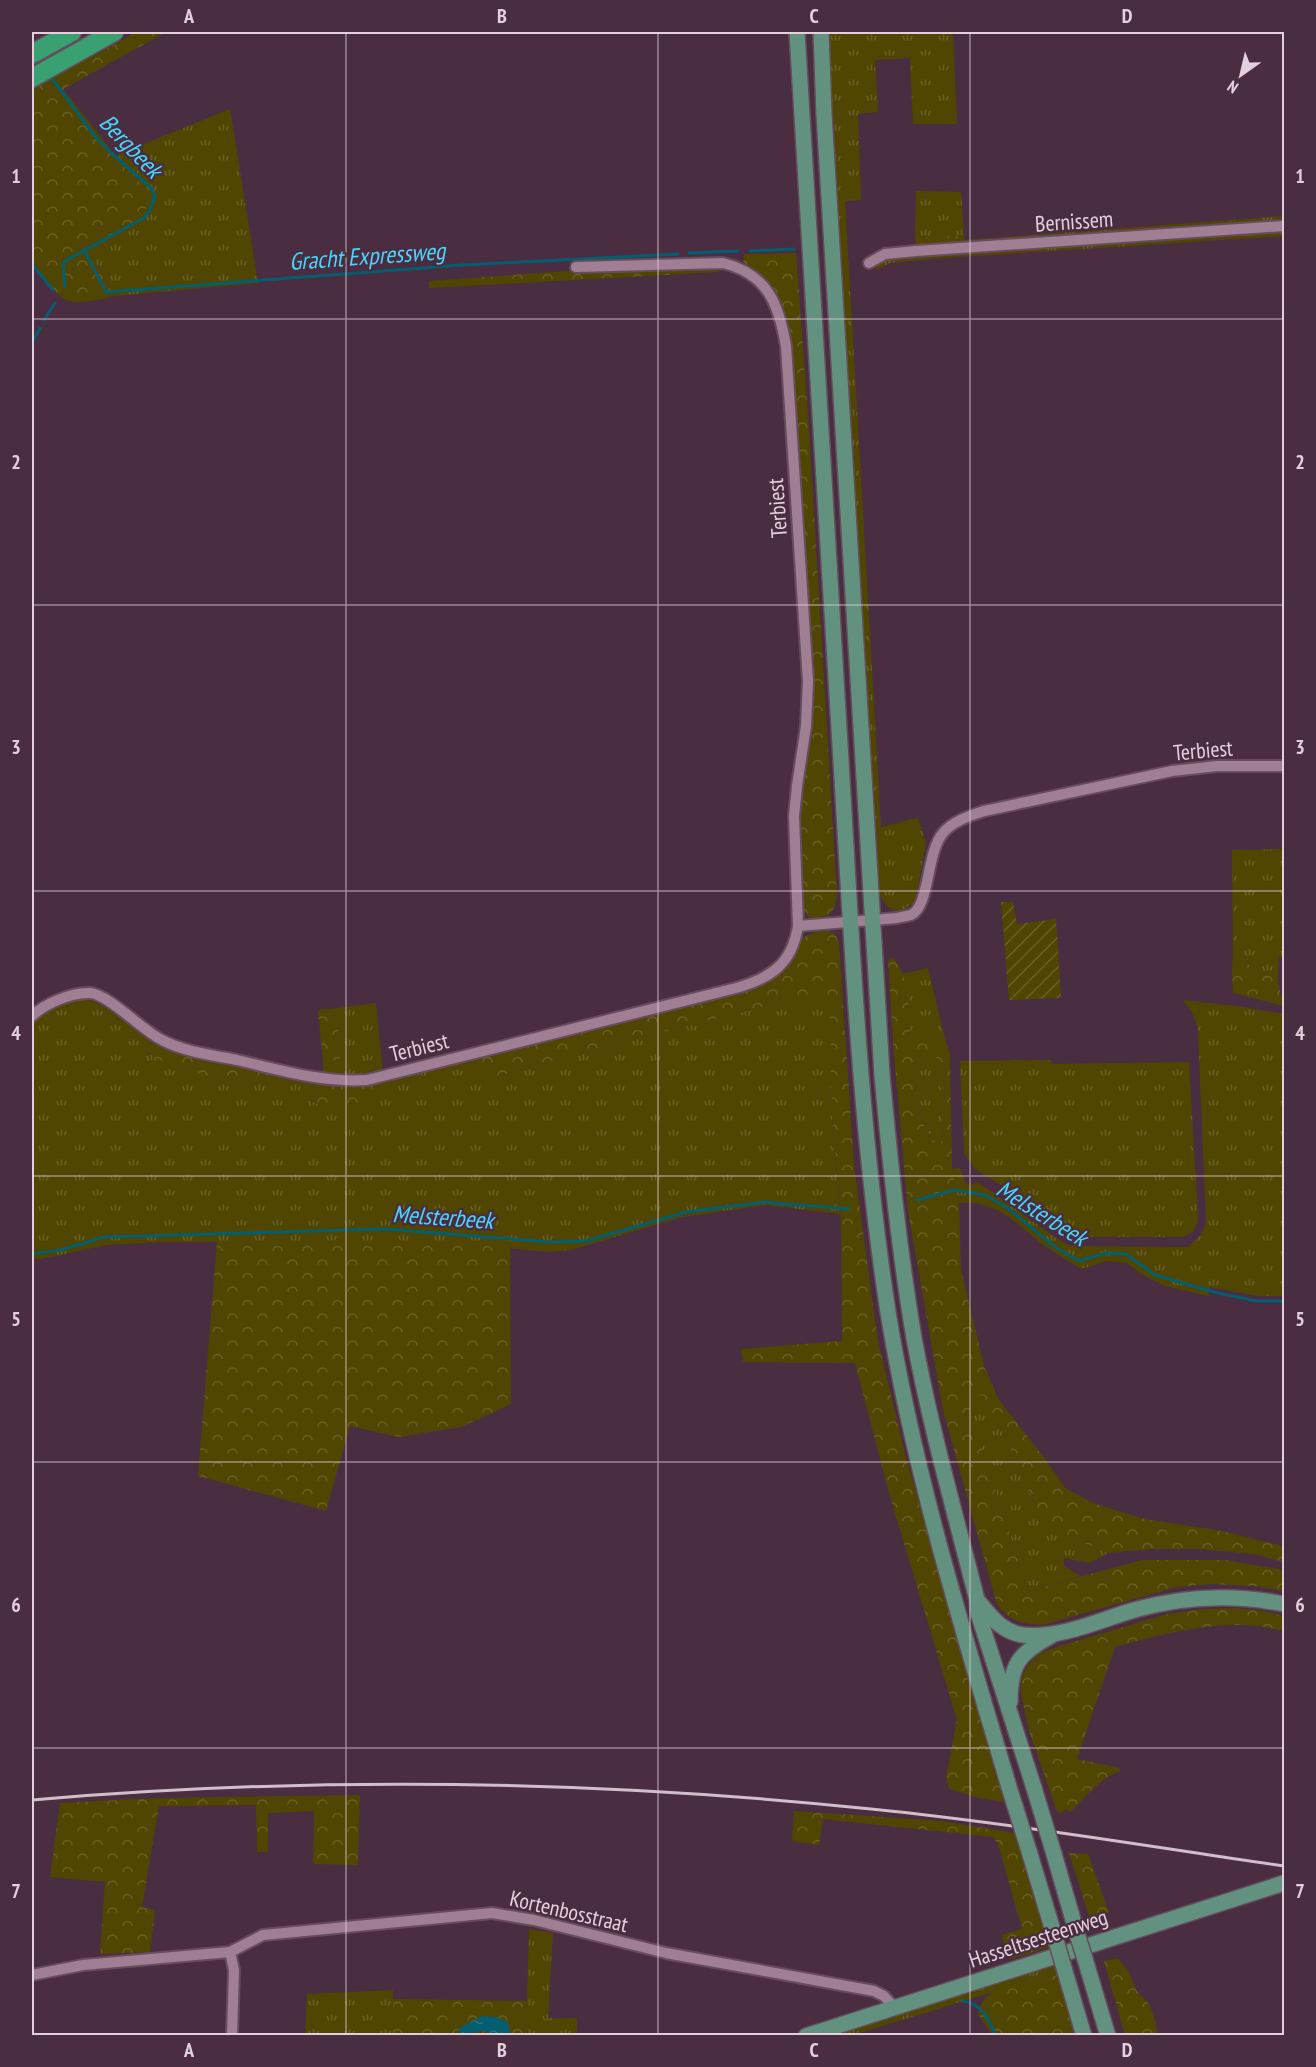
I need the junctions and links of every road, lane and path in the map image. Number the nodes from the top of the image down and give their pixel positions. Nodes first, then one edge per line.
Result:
1 (72, 32) edge
2 (114, 32) edge
3 (797, 32) edge
4 (821, 32) edge
5 (32, 54) edge
6 (32, 78) edge
7 (1284, 226) edge
8 (869, 263) dead end
9 (576, 267) dead end
10 (1284, 766) edge
11 (873, 919) junction
12 (850, 920) junction
13 (798, 926) junction
14 (32, 1014) edge
15 (977, 1600) junction
16 (1284, 1604) edge
17 (1056, 1633) junction
18 (1010, 1710) junction
19 (1284, 1883) edge
20 (230, 1952) junction
21 (32, 1975) edge
22 (894, 2007) junction
23 (232, 2036) edge
24 (806, 2036) edge
25 (1084, 2036) edge
26 (1108, 2036) edge

1 - 5 highway
2 - 6 highway
3 - 12 main road
4 - 11 main road
7 - 8 street, Bernissem
9 - 13 street, Terbiest
10 - 11 street, Terbiest
11 - 12 street, Terbiest
11 - 15 main road
12 - 13 street, Terbiest
12 - 25 main road, bridge
13 - 14 street, Terbiest
15 - 17 main road
15 - 18 main road
16 - 17 main road
17 - 18 main road
18 - 26 main road, bridge
19 - 22 main road, Hasseltsesteenweg
20 - 21 street, Kortenbosstraat
20 - 22 street, Kortenbosstraat
20 - 23 street
22 - 24 main road, Hasseltsesteenweg

